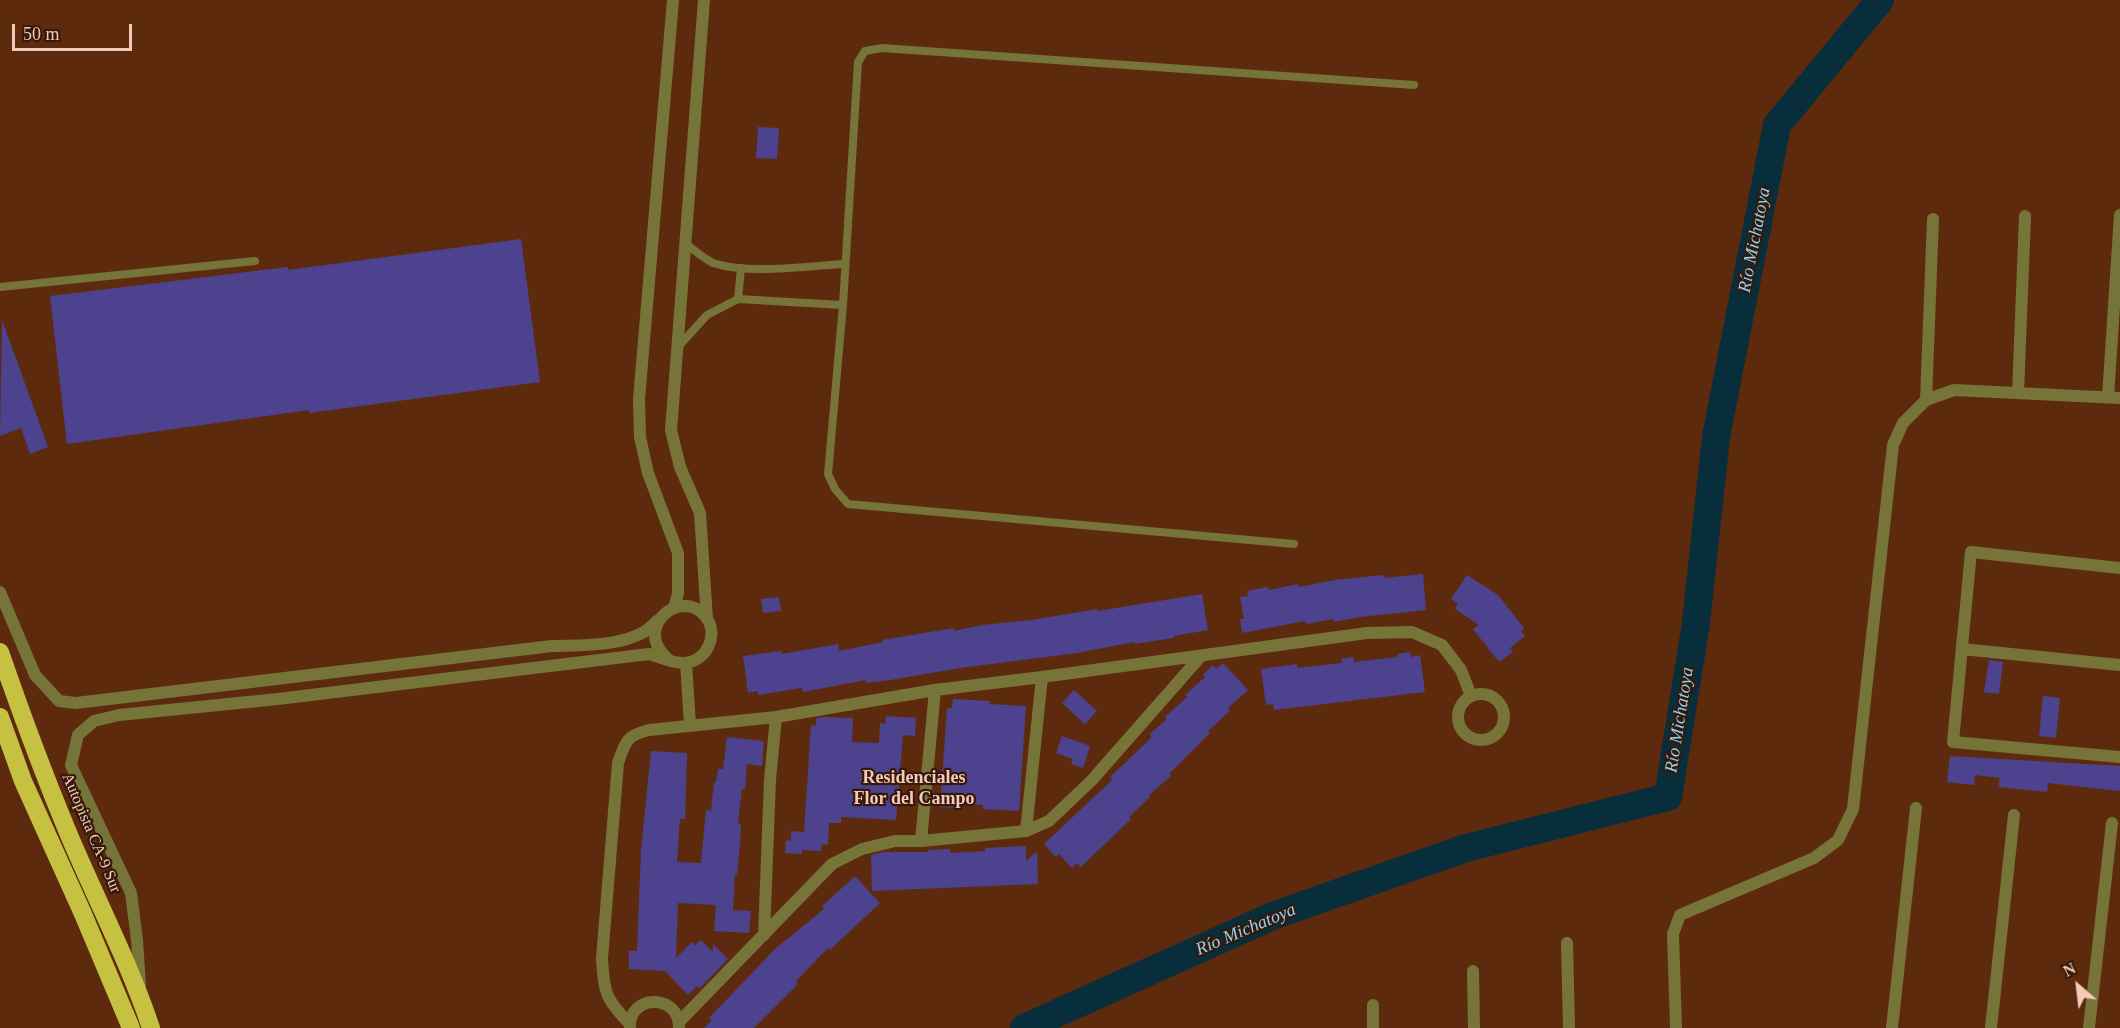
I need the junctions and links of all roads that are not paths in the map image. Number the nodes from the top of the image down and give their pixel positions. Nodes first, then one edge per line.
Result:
1 (673, 0) edge
2 (704, 0) edge
3 (1414, 85) dead end
4 (2120, 215) edge
5 (2025, 216) dead end
6 (1933, 219) dead end
7 (686, 244) junction
8 (255, 261) dead end
9 (844, 264) junction
10 (741, 267) junction
11 (0, 287) edge
12 (738, 299) junction
13 (843, 305) junction
14 (677, 348) junction
15 (2018, 393) junction
16 (2114, 397) edge
17 (1926, 400) junction
18 (1294, 544) dead end
19 (2120, 568) edge
20 (0, 592) edge
21 (674, 608) junction
22 (660, 618) junction
23 (707, 619) junction
24 (1962, 649) junction
25 (0, 651) edge
26 (1201, 656) junction
27 (667, 658) junction
28 (686, 663) junction
29 (2120, 665) edge
30 (1042, 677) junction
31 (935, 690) junction
32 (1471, 696) dead end
33 (0, 717) edge
34 (776, 717) junction
35 (690, 725) junction
36 (2120, 757) edge
37 (1916, 807) dead end
38 (2014, 815) dead end
39 (2112, 823) dead end
40 (1026, 831) junction
41 (921, 841) junction
42 (764, 935) junction
43 (1567, 943) dead end
44 (1473, 971) dead end
45 (141, 998) junction
46 (1373, 1005) dead end
47 (679, 1025) edge
48 (630, 1026) edge
49 (131, 1028) edge
50 (151, 1028) edge
51 (1373, 1028) edge
52 (1474, 1028) edge
53 (1569, 1028) edge
54 (1676, 1028) edge
55 (1892, 1028) edge
56 (1991, 1028) edge
57 (2089, 1028) edge

1 - 21 street
2 - 7 street
3 - 9 lane
4 - 16 street
5 - 15 street
6 - 17 street
7 - 10 lane
7 - 14 street
8 - 11 lane
9 - 10 lane
9 - 13 lane
10 - 12 lane
12 - 13 lane
12 - 14 lane
13 - 18 lane
14 - 23 street
15 - 16 street
15 - 17 street
17 - 54 street
19 - 24 street
20 - 22 street
21 - 22 street
21 - 23 street
22 - 27 street
23 - 28 street
24 - 29 street
24 - 36 street
25 - 45 highway, Autopista CA-9 Sur
26 - 30 street
26 - 32 street
26 - 40 street
27 - 28 street
27 - 45 street
28 - 35 street
30 - 31 street
30 - 40 street
31 - 34 street
31 - 41 street
33 - 49 highway
34 - 35 street
34 - 42 street
35 - 48 street
37 - 55 street
38 - 56 street
39 - 57 street
40 - 41 street
41 - 42 street
42 - 47 street
43 - 53 street
44 - 52 street
45 - 50 highway, Autopista CA-9 Sur
46 - 51 street
47 - 48 street

